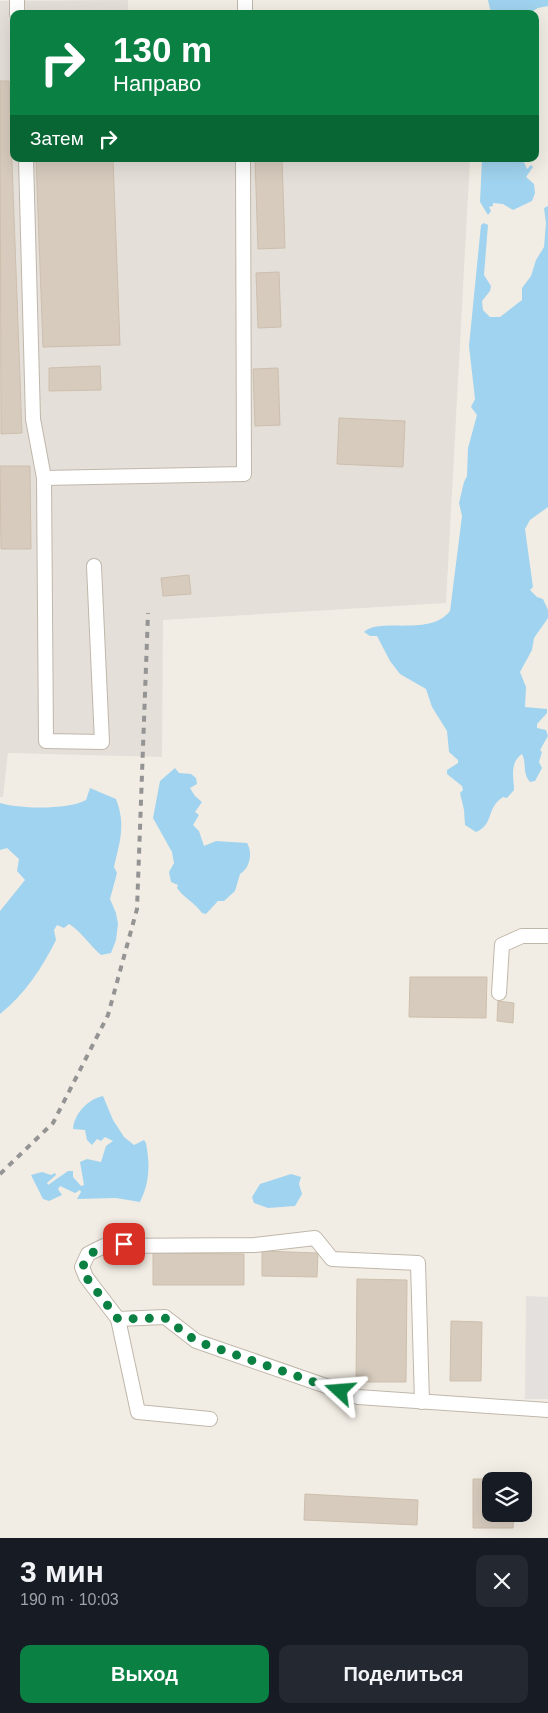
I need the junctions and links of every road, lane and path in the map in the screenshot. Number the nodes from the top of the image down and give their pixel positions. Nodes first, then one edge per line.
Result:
1 (26, 162) edge
2 (243, 162) edge
3 (44, 478) junction
4 (94, 566) dead end
5 (548, 936) edge
6 (499, 993) dead end
7 (118, 1319) junction
8 (422, 1402) junction
9 (548, 1410) edge
10 (210, 1419) dead end

1 - 3 lane
2 - 3 lane
3 - 4 lane
5 - 6 lane
7 - 8 lane
7 - 8 lane
7 - 10 lane
8 - 9 lane

